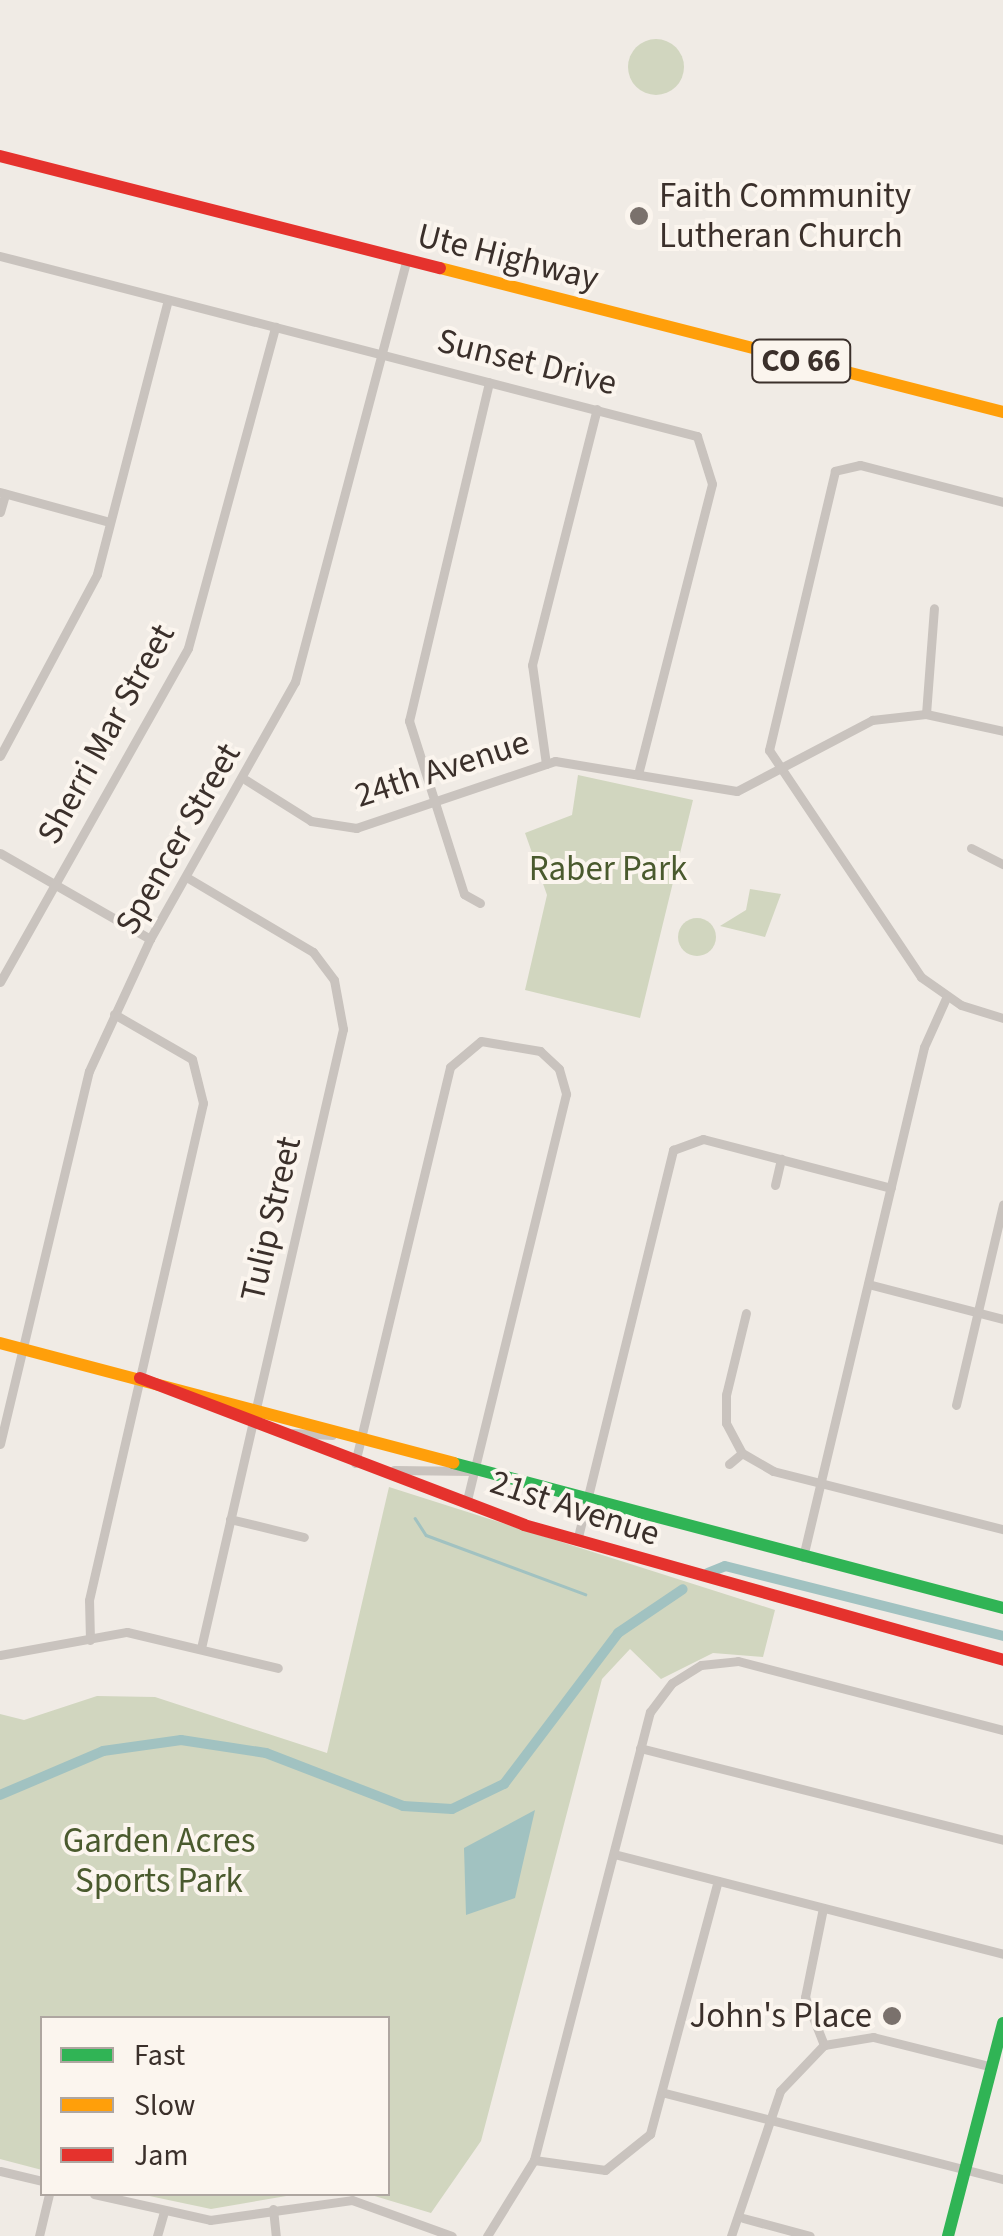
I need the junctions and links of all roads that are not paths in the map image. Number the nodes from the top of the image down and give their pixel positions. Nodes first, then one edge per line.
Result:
1 (0, 156) edge
2 (0, 256) edge
3 (406, 262) junction
4 (168, 300) junction
5 (275, 327) junction
6 (384, 353) junction
7 (489, 382) junction
8 (597, 409) junction
9 (1003, 412) edge
10 (2, 493) edge
11 (1003, 502) edge
12 (0, 512) edge
13 (110, 522) junction
14 (934, 608) dead end
15 (926, 714) junction
16 (1003, 731) edge
17 (0, 756) edge
18 (546, 764) junction
19 (780, 774) junction
20 (638, 775) junction
21 (246, 780) junction
22 (434, 805) junction
23 (971, 848) dead end
24 (0, 853) edge
25 (1003, 864) edge
26 (188, 878) junction
27 (55, 885) junction
28 (480, 903) dead end
29 (150, 938) junction
30 (0, 982) edge
31 (946, 998) junction
32 (114, 1014) junction
33 (1003, 1018) edge
34 (462, 1034) dead end
35 (466, 1046) junction
36 (572, 1062) dead end
37 (560, 1069) junction
38 (674, 1132) dead end
39 (679, 1144) junction
40 (781, 1159) junction
41 (775, 1184) dead end
42 (891, 1188) junction
43 (1003, 1204) edge
44 (868, 1284) junction
45 (746, 1312) dead end
46 (978, 1312) junction
47 (1003, 1319) edge
48 (0, 1342) edge
49 (23, 1348) junction
50 (140, 1378) junction
51 (204, 1404) junction
52 (956, 1405) dead end
53 (253, 1415) junction
54 (270, 1431) junction
55 (361, 1432) junction
56 (0, 1444) edge
57 (742, 1453) junction
58 (729, 1464) dead end
59 (361, 1465) junction
60 (476, 1470) junction
61 (821, 1484) junction
62 (586, 1503) junction
63 (466, 1504) junction
64 (230, 1520) junction
65 (1003, 1529) edge
66 (304, 1537) dead end
67 (577, 1541) junction
68 (804, 1557) junction
69 (1003, 1608) edge
70 (90, 1640) junction
71 (200, 1648) junction
72 (0, 1655) edge
73 (1003, 1660) edge
74 (278, 1668) dead end
75 (1003, 1730) edge
76 (640, 1748) junction
77 (1003, 1840) edge
78 (614, 1854) junction
79 (718, 1881) junction
80 (823, 1908) junction
81 (1003, 1954) edge
82 (1003, 2023) edge
83 (824, 2046) junction
84 (997, 2069) edge
85 (665, 2093) junction
86 (771, 2122) junction
87 (534, 2160) junction
88 (0, 2170) edge
89 (965, 2170) junction
90 (40, 2180) edge
91 (1003, 2180) edge
92 (49, 2196) edge
93 (103, 2196) edge
94 (273, 2209) junction
95 (164, 2210) junction
96 (743, 2218) junction
97 (39, 2236) edge
98 (158, 2236) edge
99 (276, 2236) edge
100 (452, 2236) edge
101 (487, 2236) edge
102 (731, 2236) edge
103 (810, 2236) edge
104 (948, 2236) edge

1 - 3 street, Ute Highway / CO 66
2 - 4 street, Sunset Drive
3 - 6 street, Spencer Street
3 - 9 street, Ute Highway / CO 66
4 - 5 street, Sunset Drive
4 - 13 street
5 - 6 street, Sunset Drive
5 - 27 street, Sherri Mar Street
6 - 7 street, Sunset Drive
6 - 21 street, Spencer Street
7 - 8 street, Sunset Drive
7 - 22 street
8 - 18 street
8 - 20 street, Sunset Drive
10 - 12 street
10 - 13 street
11 - 19 street
13 - 17 street
14 - 15 street
15 - 16 street, 24th Avenue
15 - 19 street, 24th Avenue
18 - 20 street, 24th Avenue
18 - 22 street, 24th Avenue
19 - 20 street, 24th Avenue
19 - 31 street
21 - 22 street, 24th Avenue
21 - 26 street, Spencer Street
22 - 28 street
23 - 25 street
24 - 27 street
26 - 29 street, Spencer Street
26 - 53 street, Tulip Street
27 - 29 street
27 - 30 street, Sherri Mar Street
29 - 32 street, Spencer Street
31 - 33 street
31 - 42 street
32 - 49 street, Spencer Street
32 - 50 street
34 - 35 street
35 - 37 street
35 - 55 street
36 - 37 street
37 - 60 street
38 - 39 street
39 - 40 street
39 - 62 street
40 - 41 street
40 - 42 street
42 - 44 street
43 - 46 street
44 - 46 street
44 - 61 street
45 - 57 street
46 - 47 street
46 - 52 street
48 - 49 street, 21st Avenue
49 - 50 street, 21st Avenue
49 - 56 street, Spencer Street
50 - 51 street, 21st Avenue
50 - 53 street, 21st Avenue
50 - 70 street
51 - 53 street, 21st Avenue
51 - 53 street
53 - 54 street, 21st Avenue
53 - 55 street, 21st Avenue
53 - 64 street, Tulip Street
54 - 55 street
54 - 59 street, 21st Avenue
55 - 59 street
55 - 60 street, 21st Avenue
57 - 58 street
57 - 61 street
59 - 60 street
59 - 63 street, 21st Avenue
60 - 62 street, 21st Avenue
60 - 63 street
61 - 65 street
61 - 68 street
62 - 67 street
62 - 68 street, 21st Avenue
63 - 67 street, 21st Avenue
64 - 66 street
64 - 71 street, Tulip Street
67 - 73 street, 21st Avenue
68 - 69 street, 21st Avenue
70 - 71 street
70 - 72 street
71 - 74 street
75 - 76 street
76 - 77 street
76 - 78 street
78 - 79 street
78 - 87 street
79 - 80 street
79 - 85 street
80 - 81 street
80 - 83 street
82 - 84 street
83 - 84 street
83 - 86 street
84 - 89 street
85 - 86 street
85 - 87 street
86 - 89 street
86 - 96 street
87 - 101 street
88 - 90 street
89 - 91 street
89 - 104 street
92 - 97 street
93 - 95 street
94 - 95 street
94 - 99 street
94 - 100 street
95 - 98 street
96 - 102 street
96 - 103 street

